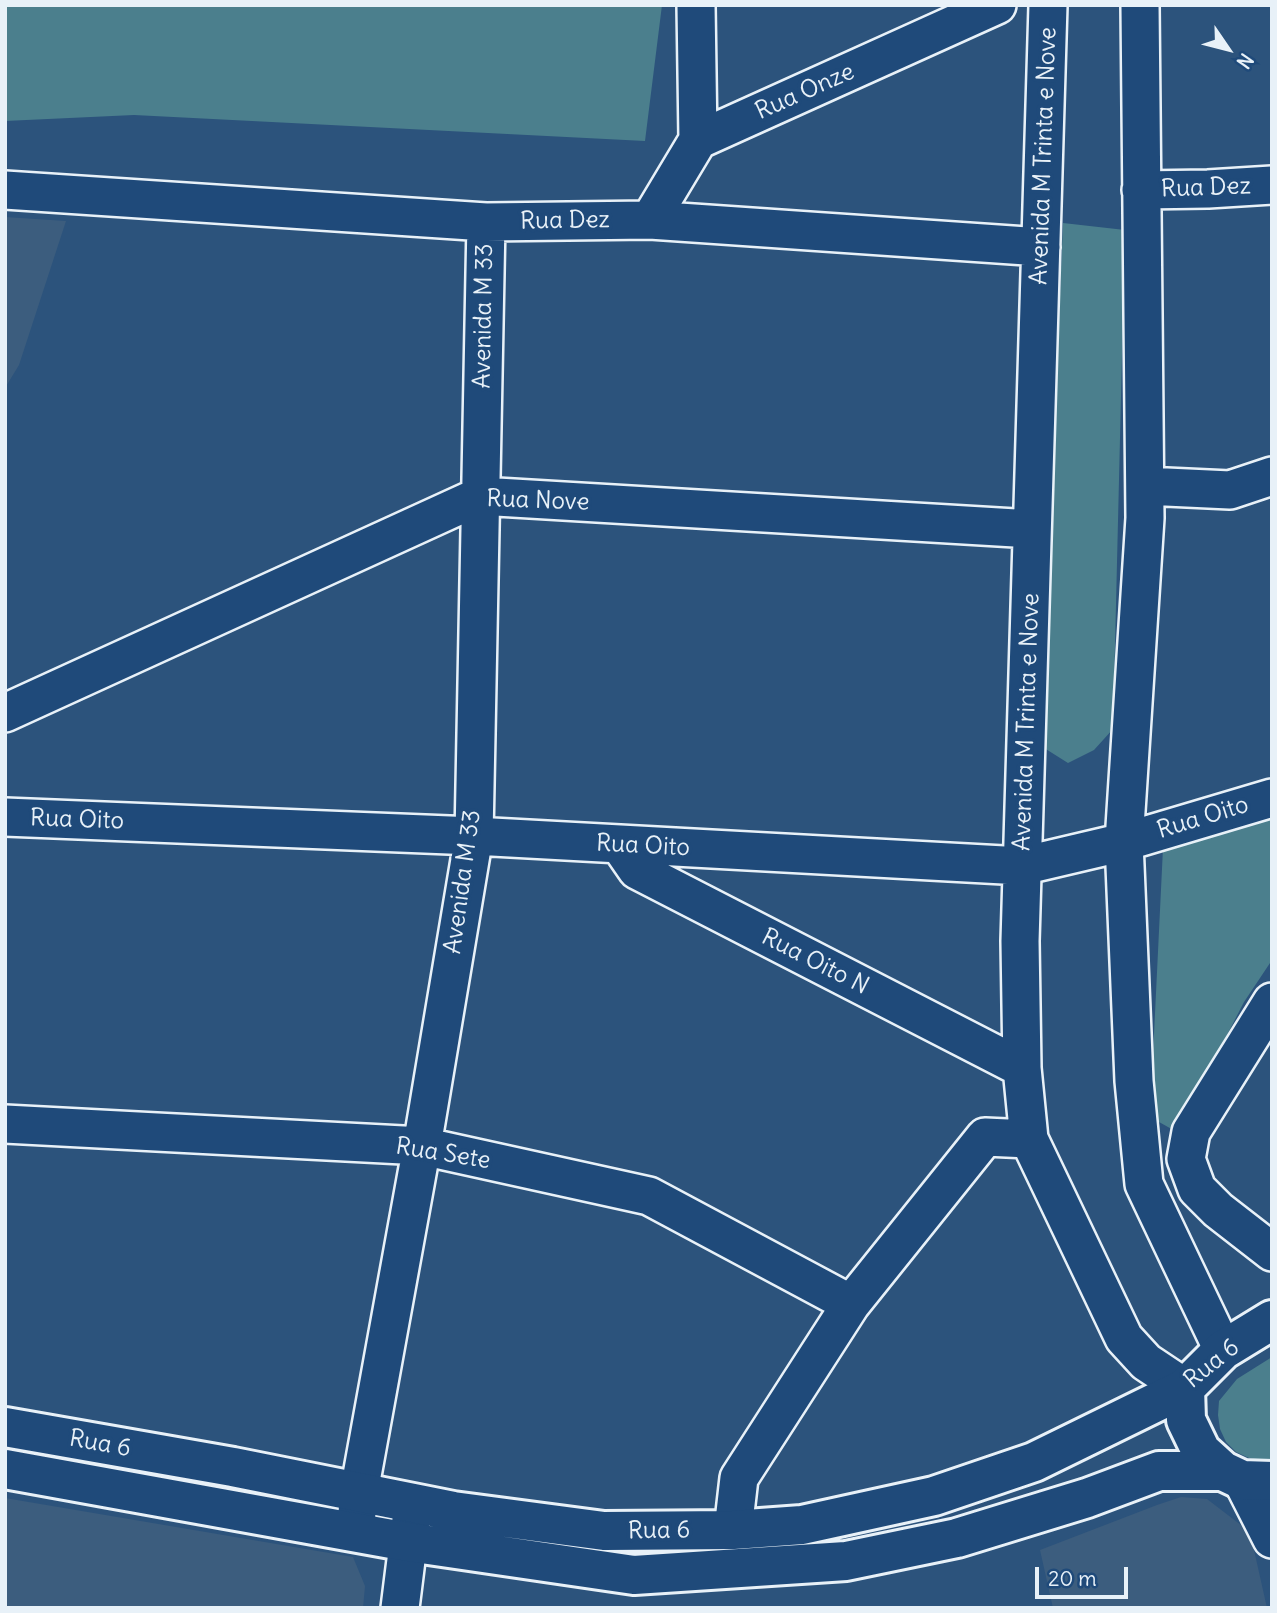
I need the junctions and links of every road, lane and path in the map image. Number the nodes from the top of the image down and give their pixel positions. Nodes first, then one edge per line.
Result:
1 (696, 5) edge
2 (998, 5) edge
3 (1048, 5) edge
4 (1140, 5) edge
5 (698, 140) junction
6 (1272, 185) edge
7 (5, 190) edge
8 (1141, 190) junction
9 (650, 220) junction
10 (486, 222) junction
11 (1041, 247) junction
12 (1272, 476) edge
13 (1145, 486) junction
14 (480, 496) junction
15 (1032, 529) junction
16 (5, 713) edge
17 (1272, 798) edge
18 (5, 817) edge
19 (474, 836) junction
20 (1124, 842) junction
21 (619, 844) junction
22 (1022, 866) junction
23 (1272, 1002) edge
24 (1023, 1068) junction
25 (5, 1124) edge
26 (1029, 1139) junction
27 (422, 1146) junction
28 (1272, 1252) edge
29 (851, 1304) junction
30 (1272, 1320) edge
31 (1223, 1350) junction
32 (1185, 1388) junction
33 (5, 1427) edge
34 (5, 1469) edge
35 (1246, 1477) edge
36 (359, 1492) junction
37 (413, 1503) junction
38 (733, 1530) junction
39 (355, 1532) junction
40 (1272, 1539) edge
41 (408, 1542) junction
42 (400, 1608) edge

1 - 5 street
2 - 5 street, Rua Onze
3 - 11 street, Avenida M Trinta e Nove
4 - 8 street
5 - 9 street
6 - 8 street, Rua Dez
7 - 10 street, Rua Dez
8 - 13 street
9 - 10 street, Rua Dez
9 - 11 street, Rua Dez
10 - 14 street, Avenida M 33
11 - 15 street, Avenida M Trinta e Nove
12 - 13 street
13 - 20 street
14 - 15 street, Rua Nove
14 - 16 street, Rua Nove
14 - 19 street, Avenida M 33
15 - 22 street, Avenida M Trinta e Nove
17 - 20 street, Rua Oito
18 - 19 street, Rua Oito
19 - 21 street, Rua Oito
19 - 27 street, Avenida M 33
20 - 22 street, Rua Oito
20 - 31 street
21 - 22 street, Rua Oito
21 - 24 street, Rua Oito N
22 - 24 street, Avenida M Trinta e Nove
23 - 28 street
24 - 26 street, Avenida M Trinta e Nove
25 - 27 street, Rua Sete
26 - 29 street
26 - 32 street, Avenida M Trinta e Nove
27 - 29 street, Rua Sete
27 - 36 street, Avenida M 33
29 - 38 street
30 - 31 main road, Rua 6
31 - 32 main road, Rua 6
32 - 35 main road
32 - 38 main road, Rua 6
33 - 36 main road, Rua 6
34 - 39 main road, Rua 6
35 - 40 street
35 - 41 main road, Rua 6
36 - 37 main road, Rua 6
36 - 39 street, Avenida M 33
37 - 38 main road, Rua 6
37 - 41 street
39 - 41 main road, Rua 6
41 - 42 street

